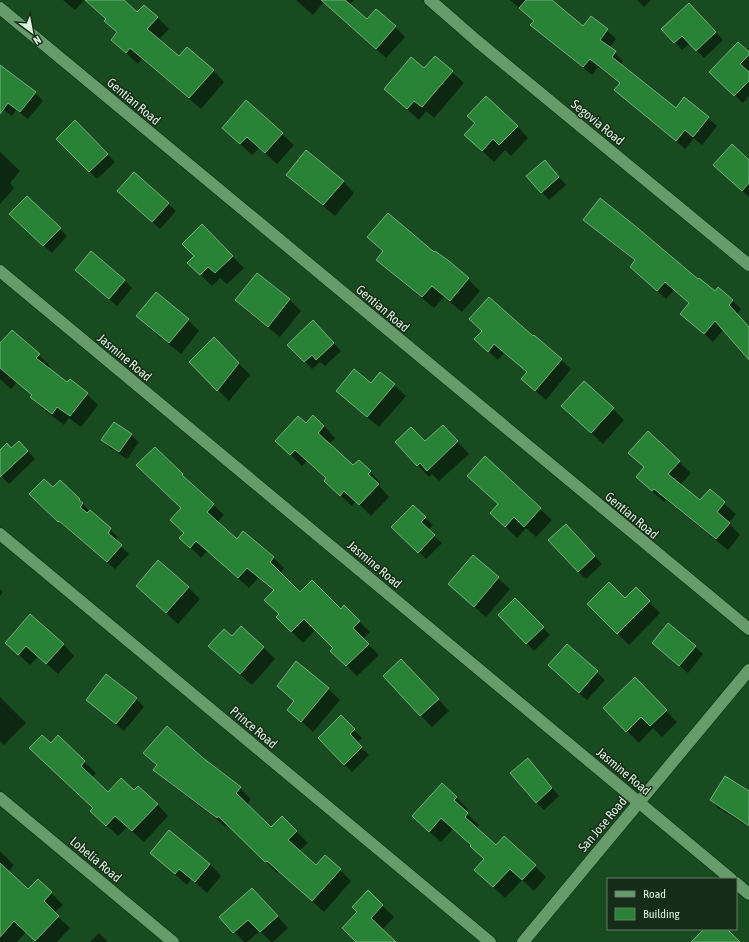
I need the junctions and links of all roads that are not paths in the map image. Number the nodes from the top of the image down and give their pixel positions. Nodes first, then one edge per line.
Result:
1 (430, 0) edge
2 (0, 8) edge
3 (749, 265) edge
4 (0, 271) edge
5 (0, 534) edge
6 (749, 629) edge
7 (749, 670) edge
8 (0, 798) edge
9 (639, 802) junction
10 (730, 878) edge
11 (737, 884) edge
12 (749, 894) edge
13 (173, 942) edge
14 (490, 942) edge
15 (523, 942) edge

1 - 3 street, Segovia Road
2 - 6 street, Gentian Road
4 - 9 street, Jasmine Road
5 - 14 street, Prince Road
7 - 9 street, San Jose Road
8 - 13 street, Lobelia Road
9 - 10 street, Jasmine Road
9 - 15 street, San Jose Road
11 - 12 street

